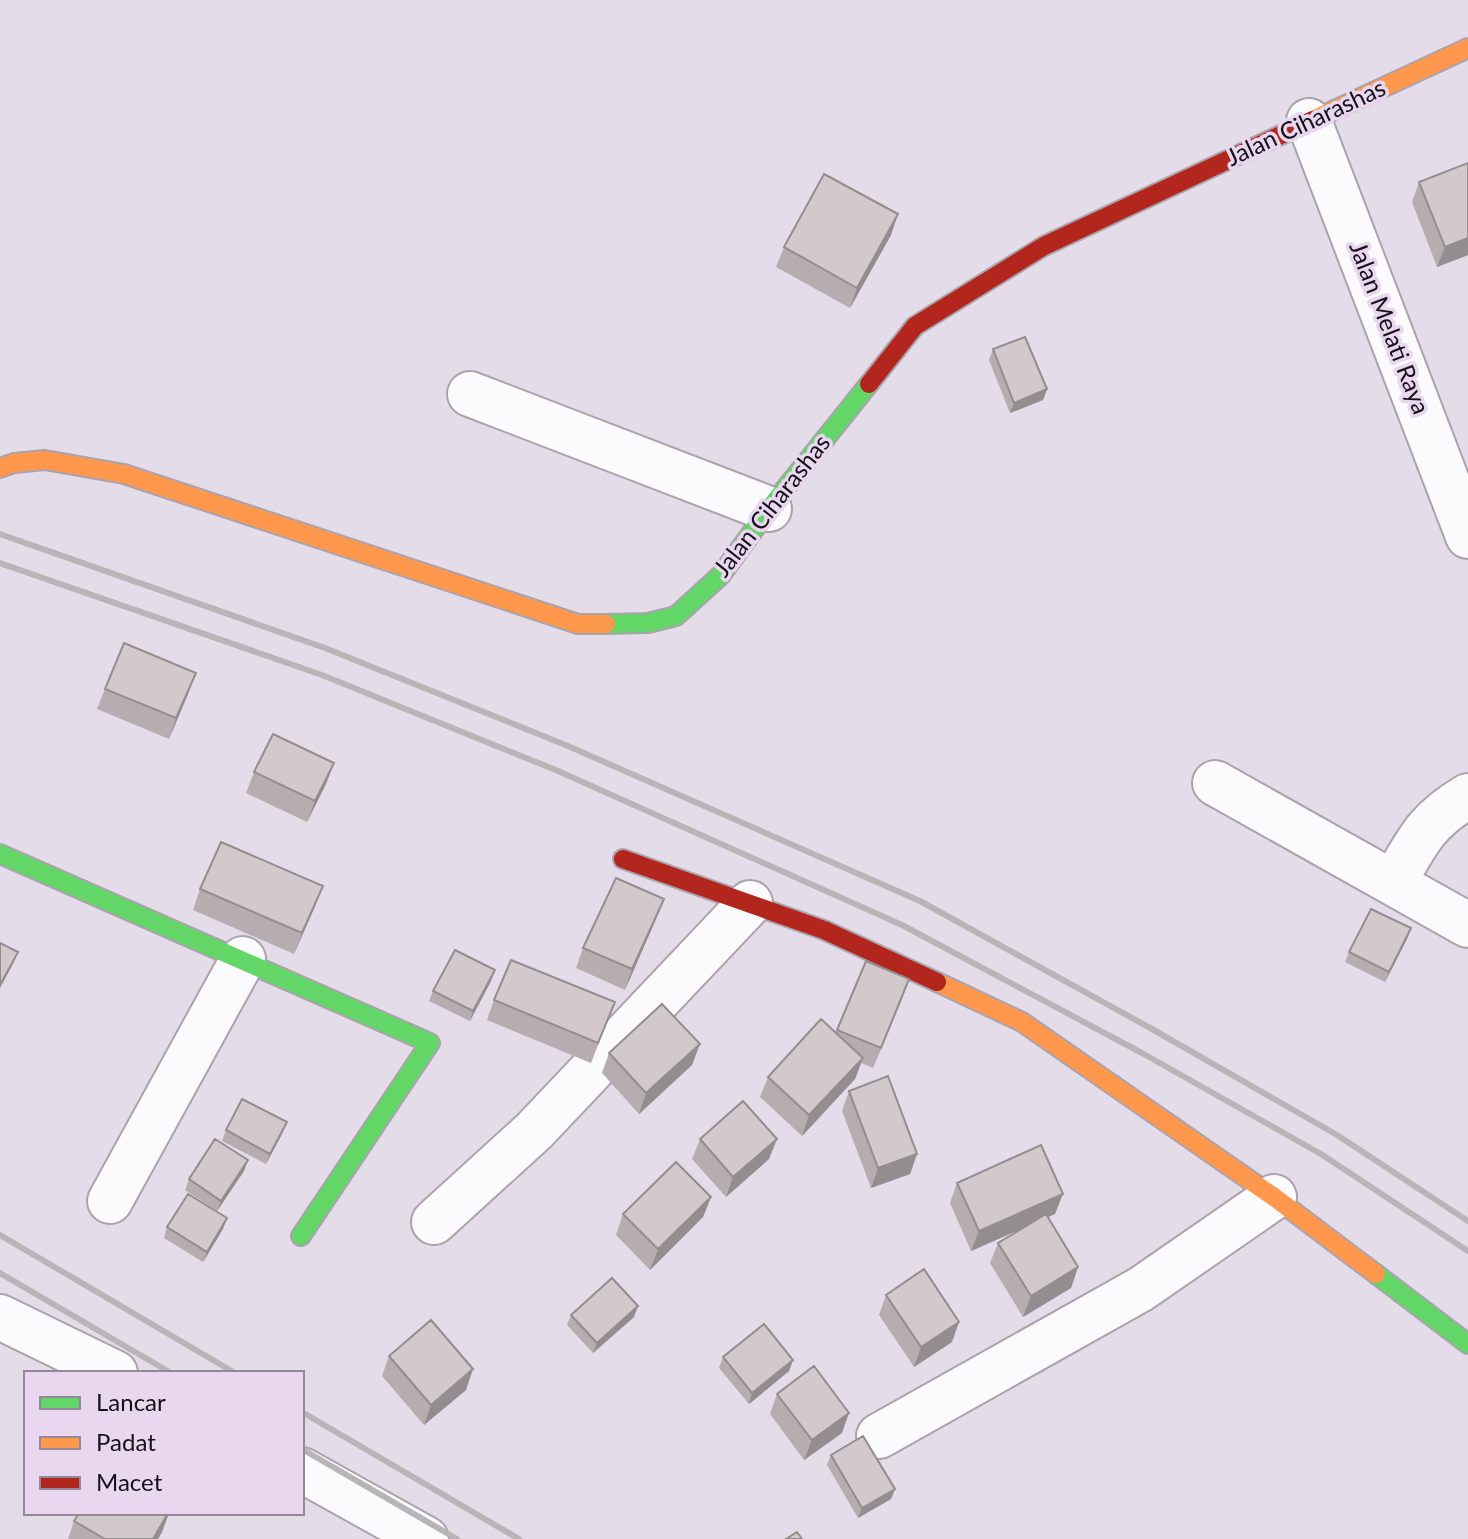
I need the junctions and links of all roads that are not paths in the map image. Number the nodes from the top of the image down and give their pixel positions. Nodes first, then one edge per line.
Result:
1 (1468, 48) edge
2 (1309, 121) junction
3 (470, 394) dead end
4 (0, 468) edge
5 (769, 509) junction
6 (1468, 536) edge
7 (1215, 783) dead end
8 (1468, 796) edge
9 (0, 854) edge
10 (623, 859) dead end
11 (1394, 882) junction
12 (750, 903) junction
13 (1468, 925) edge
14 (243, 959) junction
15 (1274, 1197) junction
16 (110, 1201) dead end
17 (434, 1222) dead end
18 (301, 1236) dead end
19 (0, 1317) edge
20 (1468, 1344) edge
21 (111, 1371) edge
22 (879, 1436) dead end
23 (304, 1471) edge
24 (426, 1539) edge

1 - 2 street, Jalan Ciharashas
2 - 5 street, Jalan Ciharashas
2 - 6 street, Jalan Melati Raya
3 - 5 street
4 - 5 street, Jalan Ciharashas
7 - 11 street
8 - 11 street
9 - 14 street
10 - 12 street
11 - 13 street
12 - 15 street
12 - 17 street
14 - 16 street
14 - 18 street
15 - 20 street
15 - 22 street
19 - 21 street
23 - 24 street

